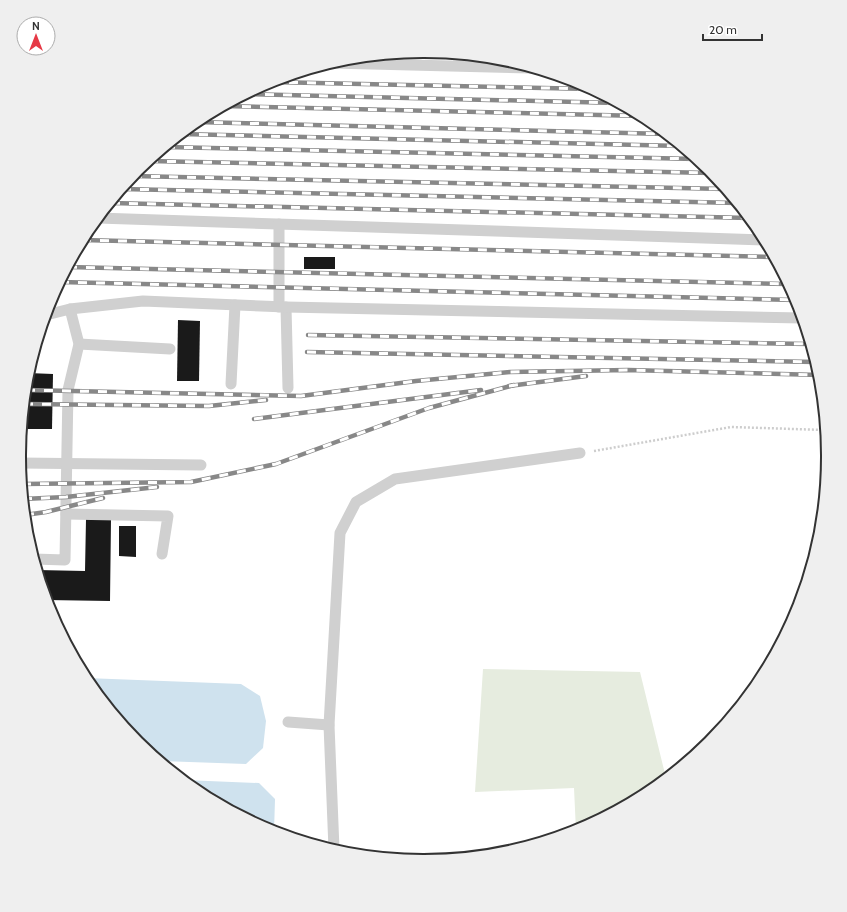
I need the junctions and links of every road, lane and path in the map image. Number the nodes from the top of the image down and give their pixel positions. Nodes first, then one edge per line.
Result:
1 (356, 64) edge
2 (507, 68) edge
3 (105, 218) edge
4 (279, 224) junction
5 (757, 240) edge
6 (235, 305) junction
7 (283, 307) junction
8 (70, 309) junction
9 (52, 313) edge
10 (796, 318) edge
11 (79, 344) junction
12 (170, 349) dead end
13 (231, 384) dead end
14 (288, 388) dead end
15 (820, 430) edge
16 (580, 453) joint
17 (26, 462) edge
18 (67, 463) junction
19 (201, 464) dead end
20 (66, 514) junction
21 (162, 554) dead end
22 (40, 559) edge
23 (288, 722) dead end
24 (329, 725) junction
25 (334, 843) edge

1 - 2 lane
3 - 4 lane
4 - 5 lane
4 - 7 lane
6 - 7 lane
6 - 8 lane
6 - 13 lane
7 - 10 lane
7 - 14 lane
8 - 9 lane
8 - 11 lane
11 - 12 lane
11 - 18 lane
15 - 16 path
16 - 24 lane
17 - 18 lane
18 - 19 lane
18 - 20 lane
20 - 21 lane
20 - 22 lane
23 - 24 lane
24 - 25 lane

